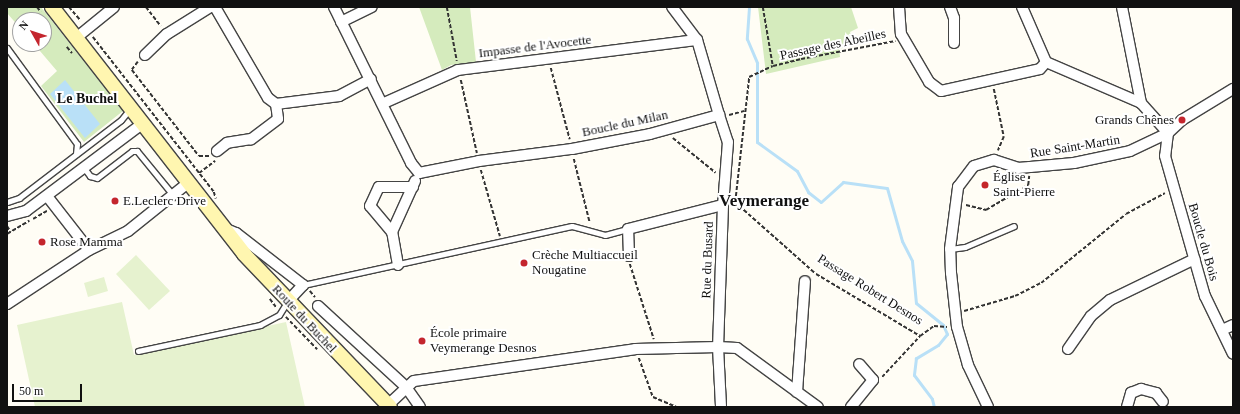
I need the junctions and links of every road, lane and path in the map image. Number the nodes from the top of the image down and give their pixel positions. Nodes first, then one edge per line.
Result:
1 (52, 7) edge
2 (69, 7) edge
3 (114, 7) edge
4 (146, 7) edge
5 (210, 7) edge
6 (215, 7) edge
7 (334, 7) edge
8 (372, 7) edge
9 (447, 7) edge
10 (672, 7) edge
11 (763, 7) edge
12 (899, 7) edge
13 (950, 7) edge
14 (1022, 7) edge
15 (1122, 7) edge
16 (342, 22) junction
17 (81, 34) junction
18 (167, 34) junction
19 (903, 37) junction
20 (697, 40) junction
21 (954, 43) dead end
22 (7, 48) edge
23 (145, 55) joint
24 (1046, 62) junction
25 (773, 66) junction
26 (458, 70) junction
27 (371, 79) junction
28 (992, 81) junction
29 (1233, 89) edge
30 (384, 103) junction
31 (1141, 103) junction
32 (276, 104) junction
33 (130, 108) junction
34 (744, 111) junction
35 (719, 116) junction
36 (142, 124) junction
37 (664, 130) junction
38 (1168, 133) junction
39 (217, 151) junction
40 (76, 154) junction
41 (994, 160) junction
42 (479, 161) junction
43 (1030, 167) junction
44 (84, 168) junction
45 (199, 173) junction
46 (419, 173) junction
47 (725, 180) junction
48 (188, 184) junction
49 (413, 187) junction
50 (1174, 188) junction
51 (173, 195) junction
52 (48, 196) junction
53 (7, 202) edge
54 (735, 202) junction
55 (956, 203) junction
56 (723, 205) junction
57 (209, 210) junction
58 (7, 216) edge
59 (7, 226) edge
60 (1014, 226) dead end
61 (222, 227) junction
62 (628, 229) junction
63 (11, 232) dead end
64 (392, 232) junction
65 (501, 241) junction
66 (950, 249) junction
67 (89, 250) junction
68 (629, 256) joint
69 (1195, 259) junction
70 (398, 265) junction
71 (805, 281) dead end
72 (303, 285) junction
73 (287, 302) junction
74 (7, 304) edge
75 (318, 306) joint
76 (956, 313) junction
77 (1233, 325) edge
78 (957, 327) junction
79 (1222, 330) junction
80 (920, 336) junction
81 (718, 347) junction
82 (658, 348) junction
83 (635, 349) junction
84 (1068, 349) dead end
85 (138, 351) dead end
86 (1233, 354) edge
87 (859, 364) dead end
88 (873, 380) junction
89 (406, 386) junction
90 (797, 392) junction
91 (1162, 402) dead end
92 (389, 406) edge
93 (420, 407) edge
94 (676, 407) edge
95 (721, 407) edge
96 (818, 407) edge
97 (851, 407) edge
98 (988, 407) edge
99 (1127, 407) edge

1 - 17 main road, Route du Buchel
2 - 17 path
3 - 17 street
4 - 18 path
5 - 18 street
6 - 32 street
7 - 16 street
8 - 16 street
9 - 26 path
10 - 20 street
11 - 25 path
12 - 19 street
13 - 21 street
14 - 24 street
15 - 31 street
16 - 27 street
17 - 33 main road, Route du Buchel
17 - 45 path
18 - 23 street
19 - 25 path, Passage des Abeilles
19 - 28 street
20 - 26 street, Impasse de l'Avocette
20 - 35 street
22 - 40 lane
23 - 39 path
24 - 28 street
24 - 31 street
25 - 34 path, Passage des Abeilles
26 - 30 street, Impasse de l'Avocette
26 - 42 path
27 - 30 street
27 - 32 street
28 - 41 path
29 - 38 street, Rue Saint-Martin
30 - 46 street
31 - 38 street
32 - 39 street
33 - 36 main road, Route du Buchel
33 - 40 lane
34 - 35 path
34 - 54 path, Passage des Abeilles
35 - 37 street, Boucle du Milan
35 - 47 street, Rue du Busard
36 - 44 street
36 - 48 main road, Route du Buchel
37 - 42 street, Boucle du Milan
37 - 47 path
38 - 43 street, Rue Saint-Martin
38 - 50 street, Boucle du Bois
39 - 45 path
40 - 53 lane
41 - 43 street, Rue Saint-Martin
41 - 55 street
42 - 46 street, Boucle du Milan
42 - 65 path
43 - 55 path
44 - 51 lane
44 - 52 street
45 - 57 path
46 - 49 street
47 - 56 street, Rue du Busard
48 - 51 street
48 - 57 main road, Route du Buchel
49 - 64 street
49 - 64 street
50 - 69 street, Boucle du Bois
50 - 76 path
51 - 67 street
52 - 58 street
52 - 67 street
54 - 56 path
54 - 80 path, Passage Robert Desnos
55 - 66 street
56 - 62 street
56 - 81 street, Rue du Busard
57 - 61 main road, Route du Buchel
59 - 63 path
60 - 66 lane
61 - 72 street, Route du Buchel
61 - 73 main road, Route du Buchel
62 - 65 lane
62 - 68 street
64 - 70 street
65 - 70 lane
66 - 76 street
67 - 74 street
68 - 82 path
69 - 79 street, Boucle du Bois
69 - 84 street
70 - 72 lane
71 - 90 street
72 - 73 street
72 - 75 path
73 - 85 lane
73 - 92 main road, Route du Buchel
75 - 89 street, Route du Buchel
76 - 78 street
77 - 79 street
78 - 80 path, Passage Robert Desnos
78 - 98 street
79 - 86 street, Boucle du Bois
80 - 88 path
81 - 82 street
81 - 90 street
81 - 95 street, Rue du Busard
82 - 83 street
83 - 89 street
83 - 94 path
87 - 88 street
88 - 97 street
89 - 92 street
89 - 93 street, Route du Buchel
90 - 96 street
91 - 99 street

